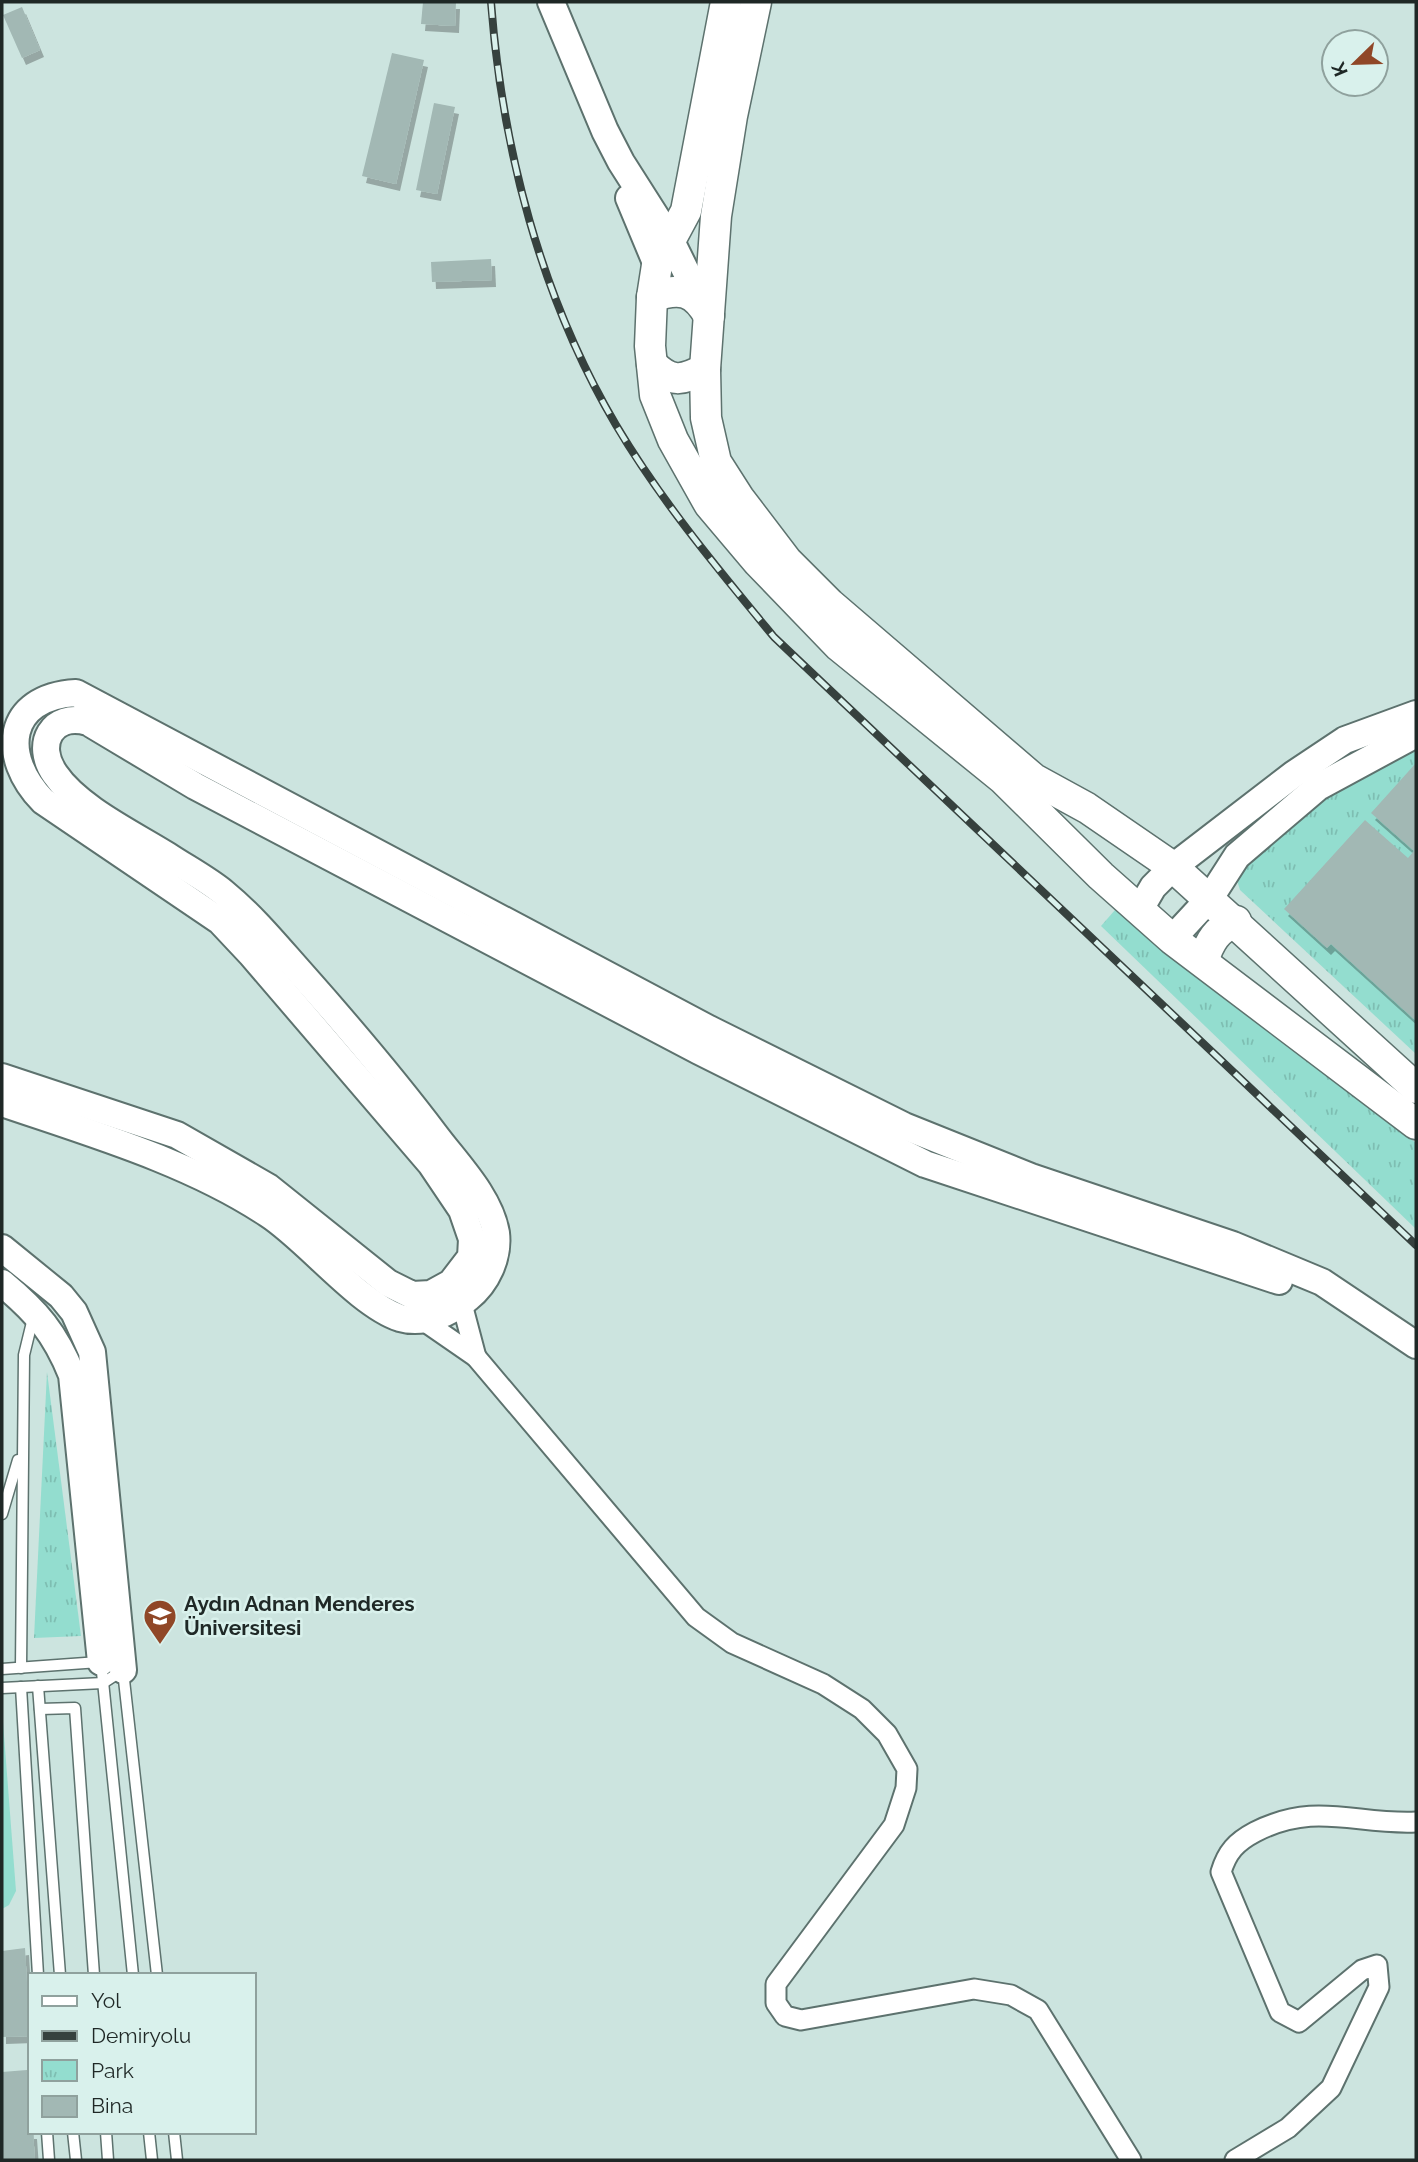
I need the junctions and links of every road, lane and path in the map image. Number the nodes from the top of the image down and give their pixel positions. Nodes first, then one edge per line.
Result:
1 (551, 2) edge
2 (726, 2) edge
3 (755, 2) edge
4 (664, 252) junction
5 (652, 297) junction
6 (704, 307) junction
7 (652, 364) junction
8 (705, 369) junction
9 (1416, 714) edge
10 (1416, 734) edge
11 (1173, 867) junction
12 (1210, 898) junction
13 (1139, 911) junction
14 (1236, 921) junction
15 (1171, 939) junction
16 (1203, 961) junction
17 (2, 1077) edge
18 (1416, 1088) edge
19 (2, 1103) edge
20 (1416, 1124) edge
21 (2, 1248) edge
22 (2, 1283) edge
23 (462, 1304) junction
24 (35, 1310) junction
25 (421, 1319) junction
26 (1416, 1345) edge
27 (476, 1357) junction
28 (1416, 1363) edge
29 (22, 1446) junction
30 (2, 1514) edge
31 (20, 1668) junction
32 (2, 1669) edge
33 (109, 1672) junction
34 (38, 1686) junction
35 (21, 1687) junction
36 (2, 1688) edge
37 (40, 1709) junction
38 (1416, 1822) edge
39 (38, 1973) edge
40 (60, 1973) edge
41 (94, 1973) edge
42 (133, 1973) edge
43 (157, 1973) edge
44 (47, 2134) edge
45 (73, 2134) edge
46 (106, 2134) edge
47 (149, 2134) edge
48 (174, 2134) edge
49 (48, 2160) edge
50 (76, 2160) edge
51 (108, 2160) edge
52 (152, 2160) edge
53 (177, 2160) edge
54 (1131, 2160) edge
55 (1235, 2160) edge

1 - 4 street
2 - 4 main road
3 - 6 main road
4 - 5 main road
4 - 6 street
5 - 6 main road
5 - 7 main road
6 - 8 main road
7 - 8 main road
7 - 13 main road
8 - 11 main road
9 - 11 street
10 - 12 street
11 - 12 main road
11 - 13 street
12 - 14 main road
12 - 15 street
13 - 15 main road
14 - 16 main road
14 - 18 main road
15 - 16 main road
16 - 20 main road
17 - 26 street
19 - 25 street
21 - 33 street
22 - 24 street
23 - 25 street
23 - 27 street
23 - 28 street
24 - 29 lane
24 - 33 street
25 - 27 street
27 - 54 street
29 - 30 lane
29 - 31 lane
31 - 32 lane
31 - 33 lane
33 - 34 lane
33 - 42 lane
33 - 43 lane
34 - 35 lane
34 - 37 lane
35 - 36 lane
35 - 39 lane
37 - 40 lane
37 - 41 lane
38 - 55 street
44 - 49 lane
45 - 50 lane
46 - 51 lane
47 - 52 lane
48 - 53 lane

